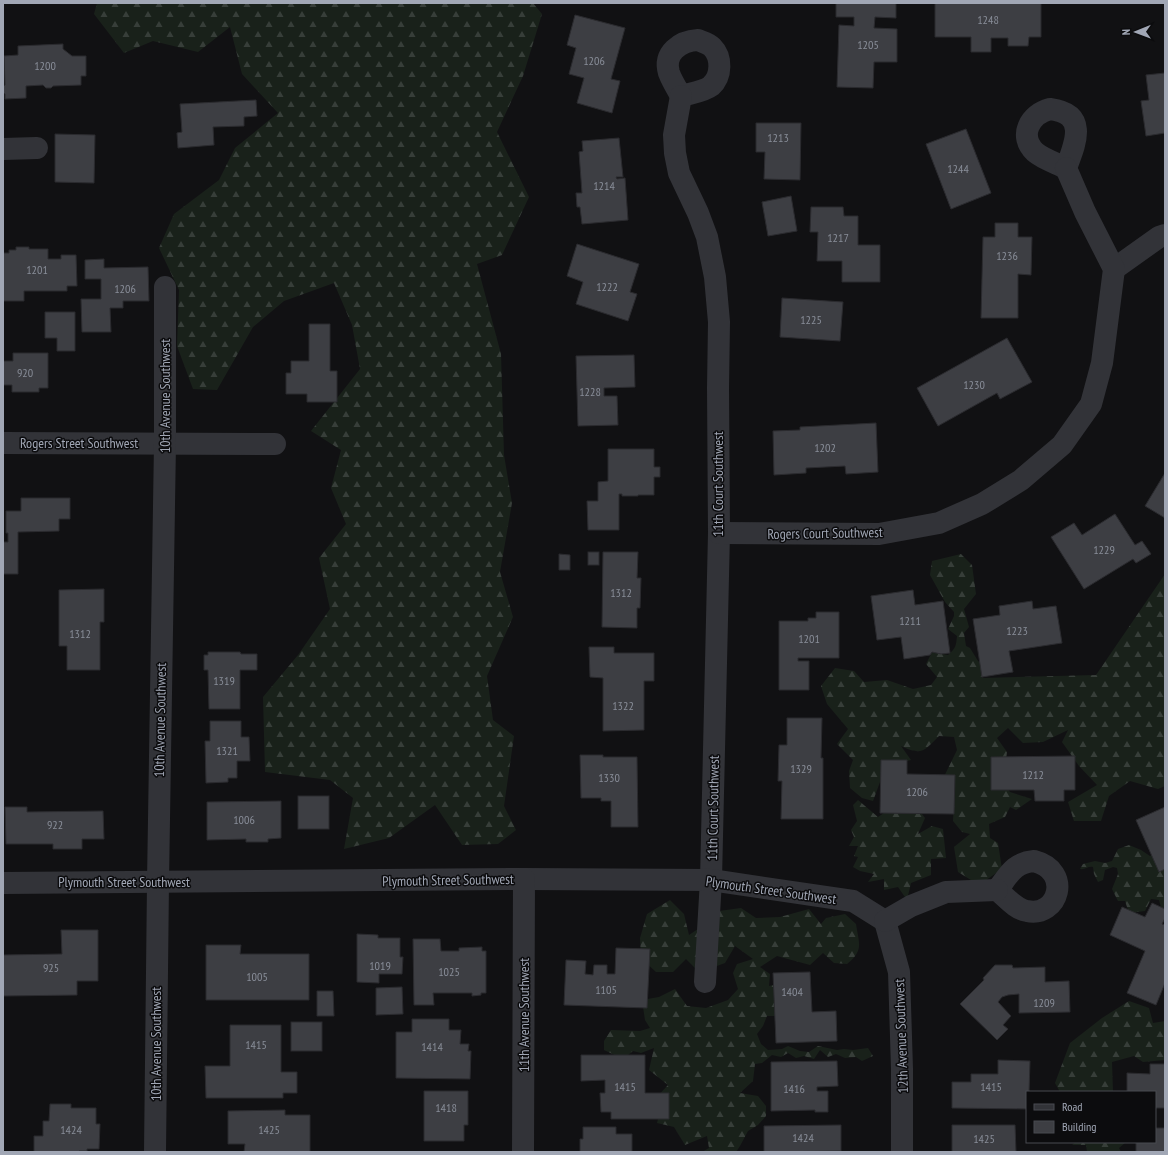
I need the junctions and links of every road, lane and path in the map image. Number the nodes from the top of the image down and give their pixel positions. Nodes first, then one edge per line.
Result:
1 (681, 96) dead end
2 (37, 148) dead end
3 (3, 149) edge
4 (1066, 168) dead end
5 (1165, 235) edge
6 (1114, 269) junction
7 (165, 287) dead end
8 (3, 443) edge
9 (165, 443) junction
10 (275, 444) dead end
11 (719, 533) junction
12 (524, 879) junction
13 (711, 880) junction
14 (158, 882) junction
15 (3, 883) edge
16 (997, 890) dead end
17 (885, 921) junction
18 (705, 982) dead end
19 (155, 1152) edge
20 (524, 1152) edge
21 (902, 1152) edge

1 - 11 street, 11th Court Southwest
2 - 3 street
4 - 6 street
5 - 6 street
6 - 11 street, Rogers Court Southwest
7 - 9 street, 10th Avenue Southwest
8 - 9 street, Rogers Street Southwest
9 - 10 street, Rogers Street Southwest
9 - 14 street, 10th Avenue Southwest
11 - 13 street, 11th Court Southwest
12 - 13 street, Plymouth Street Southwest
12 - 14 street, Plymouth Street Southwest
12 - 20 street, 11th Avenue Southwest
13 - 17 street, Plymouth Street Southwest
13 - 18 street
14 - 15 street, Plymouth Street Southwest
14 - 19 street, 10th Avenue Southwest
16 - 17 street
17 - 21 street, 12th Avenue Southwest

